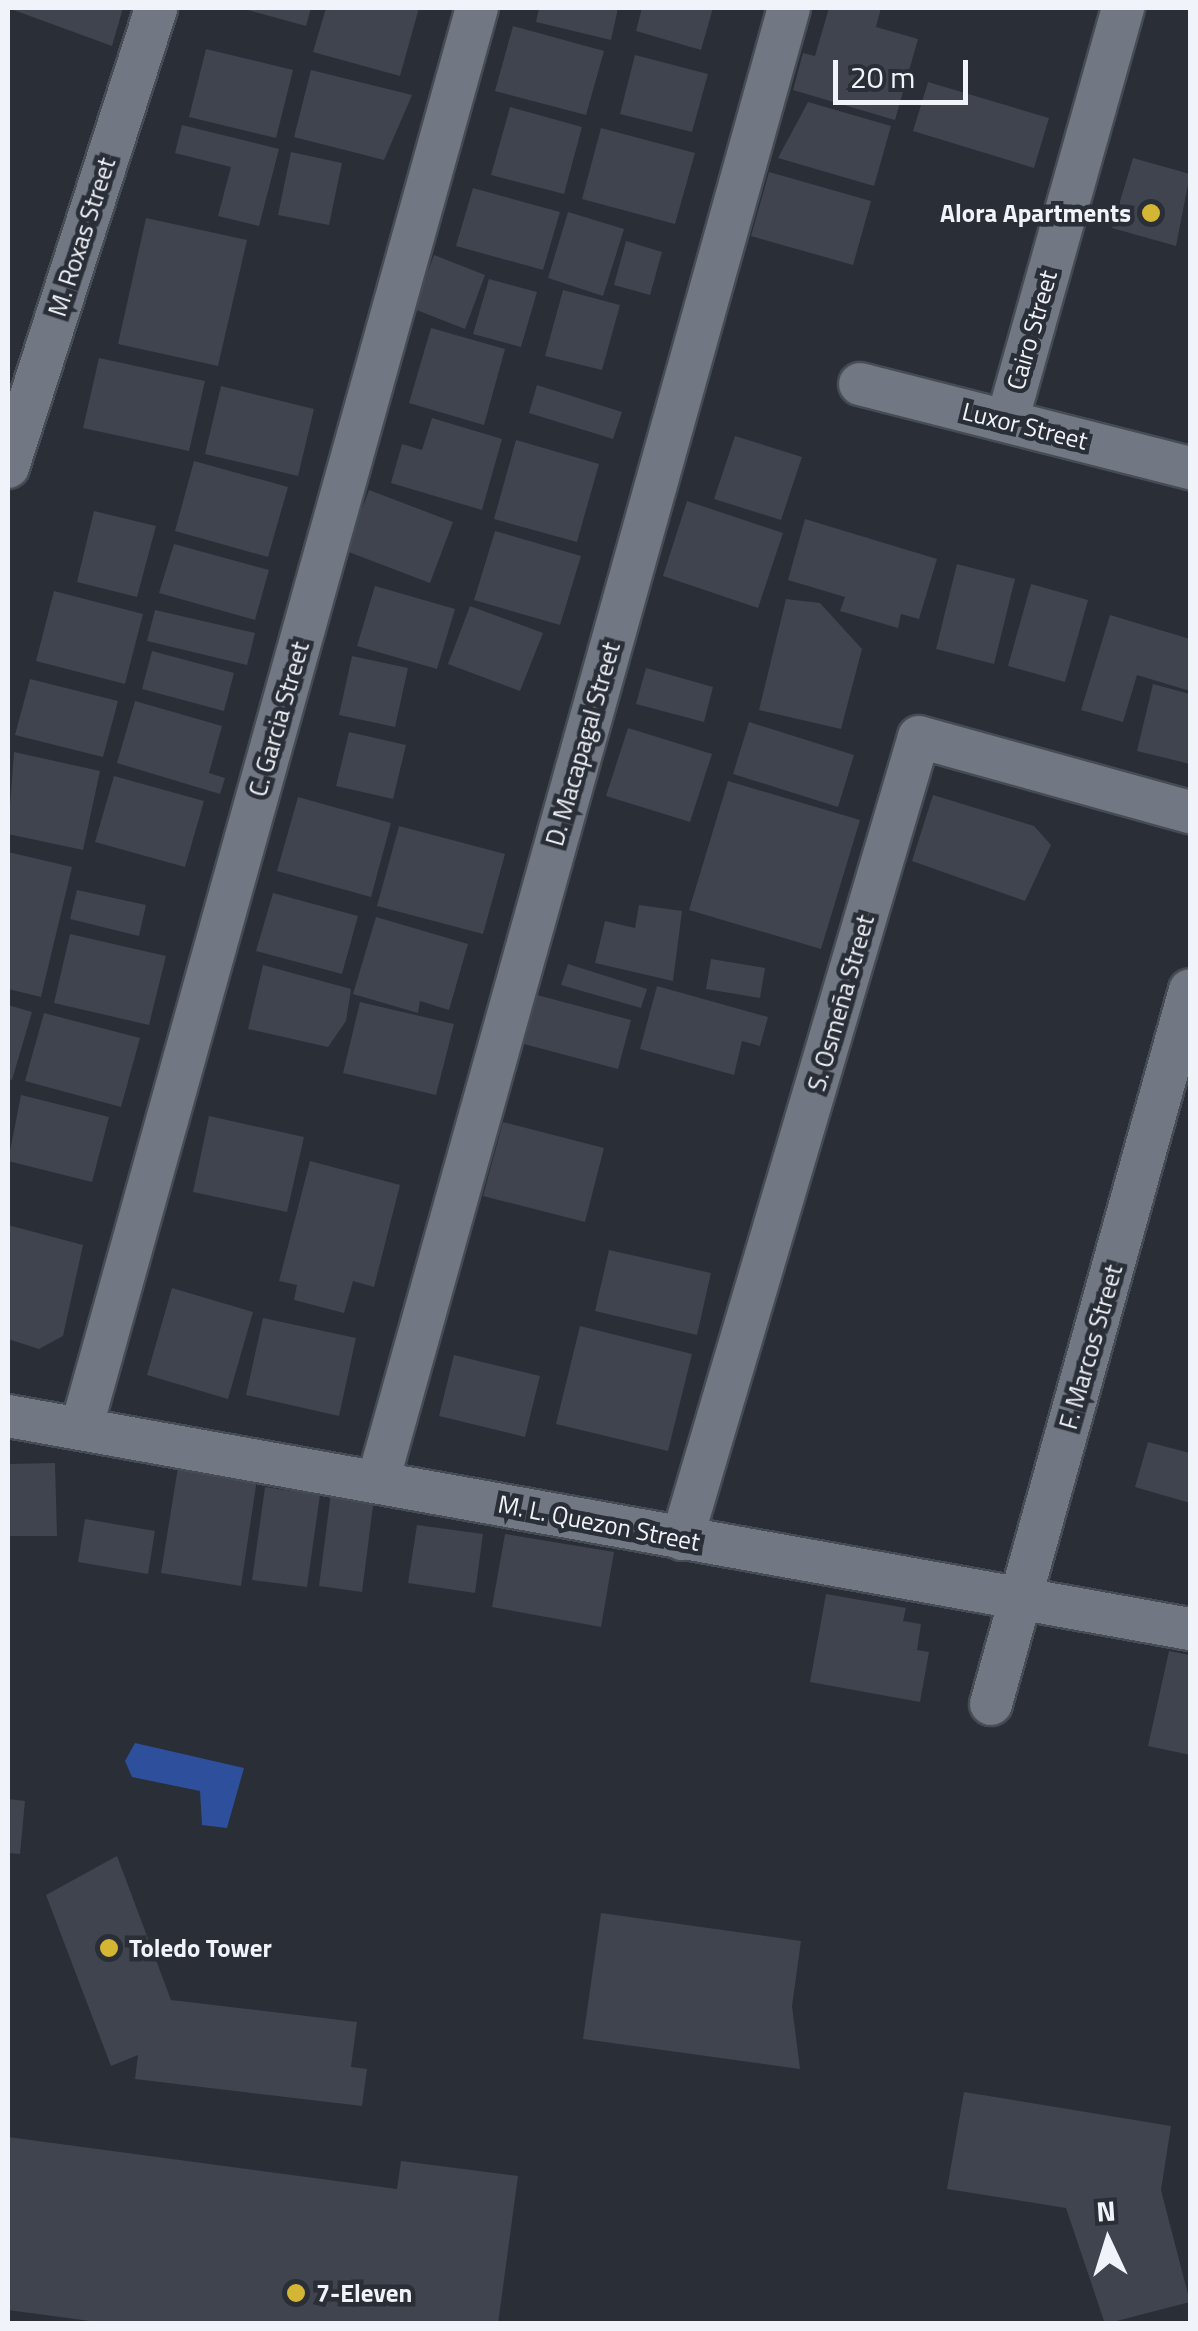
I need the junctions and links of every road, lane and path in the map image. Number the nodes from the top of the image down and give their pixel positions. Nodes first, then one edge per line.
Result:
1 (156, 8) edge
2 (477, 8) edge
3 (789, 8) edge
4 (1123, 8) edge
5 (860, 384) dead end
6 (1007, 421) junction
7 (8, 467) edge
8 (1190, 468) edge
9 (1190, 812) edge
10 (1190, 990) edge
11 (8, 1416) edge
12 (81, 1429) junction
13 (378, 1482) junction
14 (682, 1539) junction
15 (1022, 1597) junction
16 (1190, 1630) edge
17 (991, 1704) dead end

1 - 7 street, M. Roxas Street
2 - 12 street, C. Garcia Street
3 - 13 street, D. Macapagal Street
4 - 6 street, Cairo Street
5 - 6 street, Luxor Street
6 - 8 street, Luxor Street
9 - 14 street, S. Osmeña Street
10 - 15 street, F. Marcos Street
11 - 12 street, M. L. Quezon Street
12 - 13 street, M. L. Quezon Street
13 - 14 street, M. L. Quezon Street
14 - 15 street, M. L. Quezon Street
15 - 16 street, M. L. Quezon Street
15 - 17 street, F. Marcos Street

